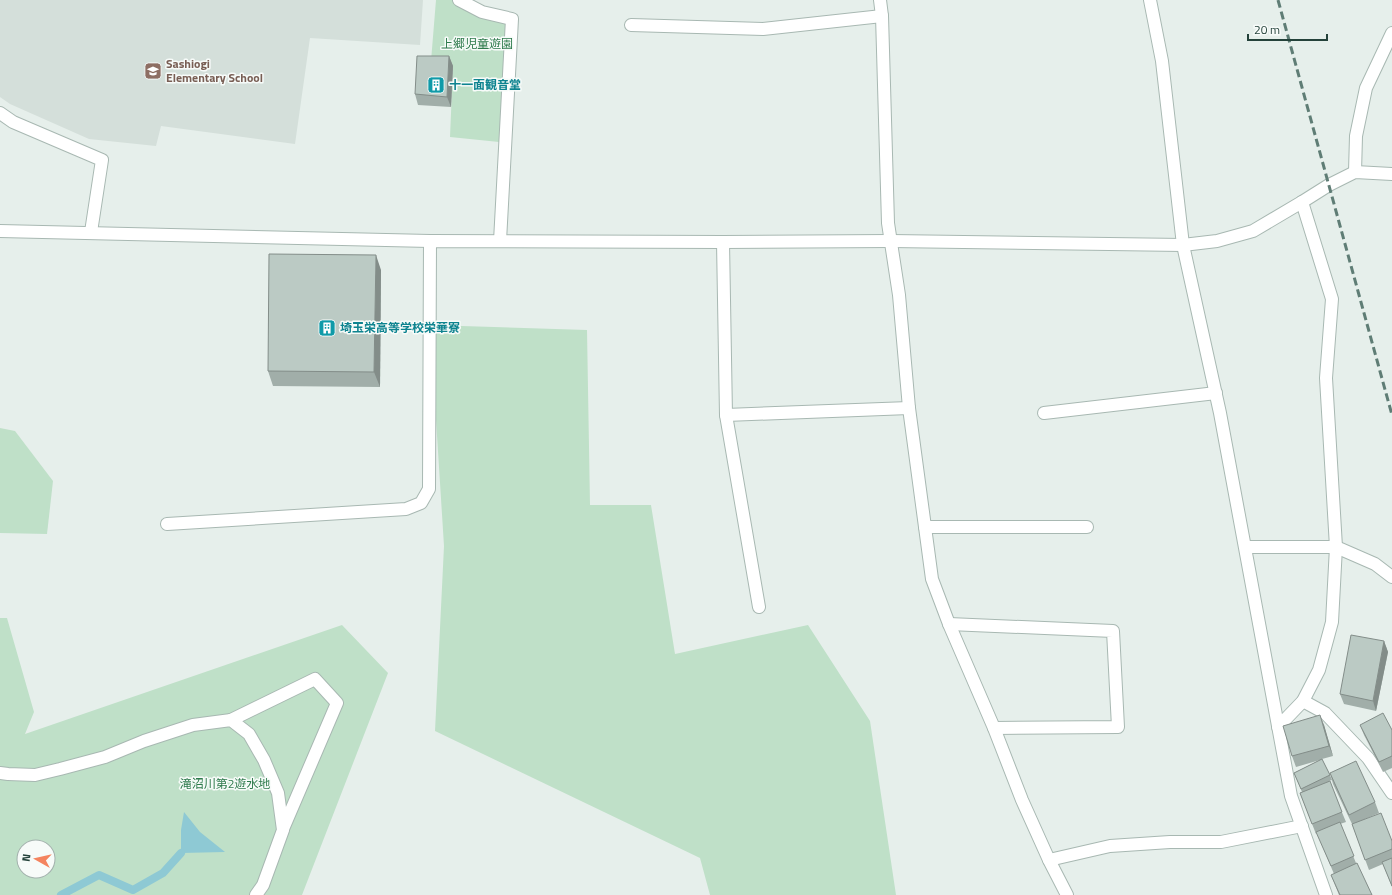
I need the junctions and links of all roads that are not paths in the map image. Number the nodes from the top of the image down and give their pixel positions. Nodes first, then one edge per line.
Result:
1 (459, 0) edge
2 (880, 0) edge
3 (1150, 0) edge
4 (882, 16) junction
5 (631, 25) dead end
6 (1392, 34) edge
7 (0, 113) edge
8 (1355, 172) junction
9 (1392, 174) edge
10 (1302, 202) junction
11 (0, 231) edge
12 (91, 232) junction
13 (430, 241) junction
14 (500, 241) junction
15 (891, 241) junction
16 (723, 242) junction
17 (1183, 245) junction
18 (1216, 394) junction
19 (909, 408) junction
20 (1044, 413) dead end
21 (726, 415) junction
22 (167, 524) dead end
23 (925, 526) junction
24 (1087, 526) dead end
25 (1246, 547) junction
26 (1336, 547) junction
27 (1392, 577) edge
28 (759, 607) dead end
29 (949, 624) junction
30 (1303, 701) junction
31 (231, 720) junction
32 (1278, 727) junction
33 (994, 728) junction
34 (0, 773) edge
35 (1392, 793) edge
36 (1302, 826) junction
37 (283, 830) junction
38 (1049, 860) junction
39 (256, 895) edge
40 (1067, 895) edge
41 (1326, 895) edge

1 - 14 street
2 - 4 street
3 - 17 street
4 - 5 street
4 - 15 street
6 - 8 street
7 - 12 street
8 - 9 street
8 - 10 street
10 - 17 street
10 - 26 street
11 - 12 street
12 - 13 street
13 - 14 street
13 - 22 street
14 - 16 street
15 - 16 street
15 - 17 street
15 - 19 street
16 - 21 street
17 - 18 street
18 - 20 street
18 - 25 street
19 - 21 street
19 - 23 street
21 - 28 street
23 - 24 street
23 - 29 street
25 - 26 street
25 - 32 street
26 - 27 street
26 - 30 street
29 - 33 street
29 - 33 street
30 - 32 street
30 - 35 street
31 - 34 street
31 - 37 street
31 - 37 street
32 - 36 street
33 - 38 street
36 - 38 street
36 - 41 street
37 - 39 street
38 - 40 street

